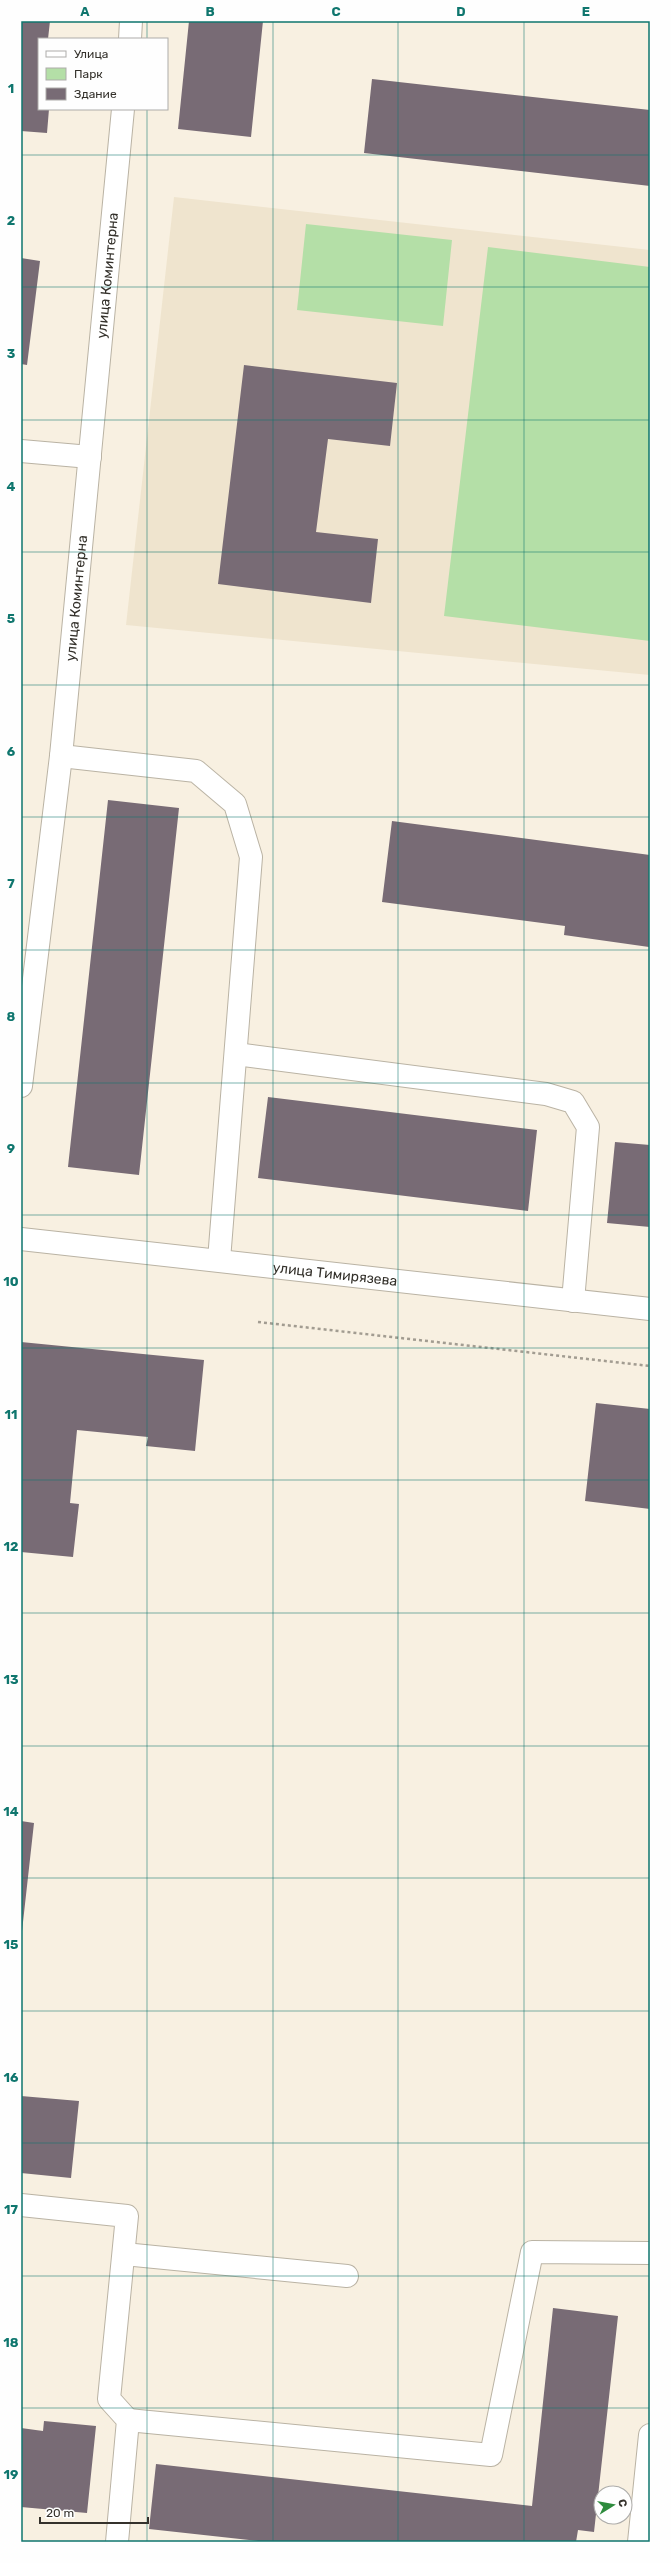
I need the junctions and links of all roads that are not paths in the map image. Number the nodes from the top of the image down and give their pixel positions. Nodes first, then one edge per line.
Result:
1 (131, 21) edge
2 (130, 38) edge
3 (123, 110) edge
4 (21, 451) edge
5 (90, 457) junction
6 (61, 756) junction
7 (25, 1009) edge
8 (236, 1054) junction
9 (21, 1086) edge
10 (21, 1239) edge
11 (219, 1260) junction
12 (573, 1301) junction
13 (650, 1309) edge
14 (21, 2205) edge
15 (124, 2254) junction
16 (650, 2254) edge
17 (347, 2276) dead end
18 (128, 2420) junction
19 (650, 2435) edge
20 (648, 2478) edge
21 (117, 2542) edge
22 (639, 2542) edge

1 - 2 street
3 - 5 street, улица Коминтерна
4 - 5 street
5 - 6 street, улица Коминтерна
6 - 7 street, улица Коминтерна
6 - 8 street
7 - 9 street, улица Коминтерна
8 - 11 street
8 - 12 street
10 - 11 street, улица Тимирязева
11 - 12 street, улица Тимирязева
12 - 13 street, улица Тимирязева
14 - 15 street
15 - 17 street
15 - 18 street
16 - 18 street
18 - 21 street
19 - 20 street
20 - 22 street

